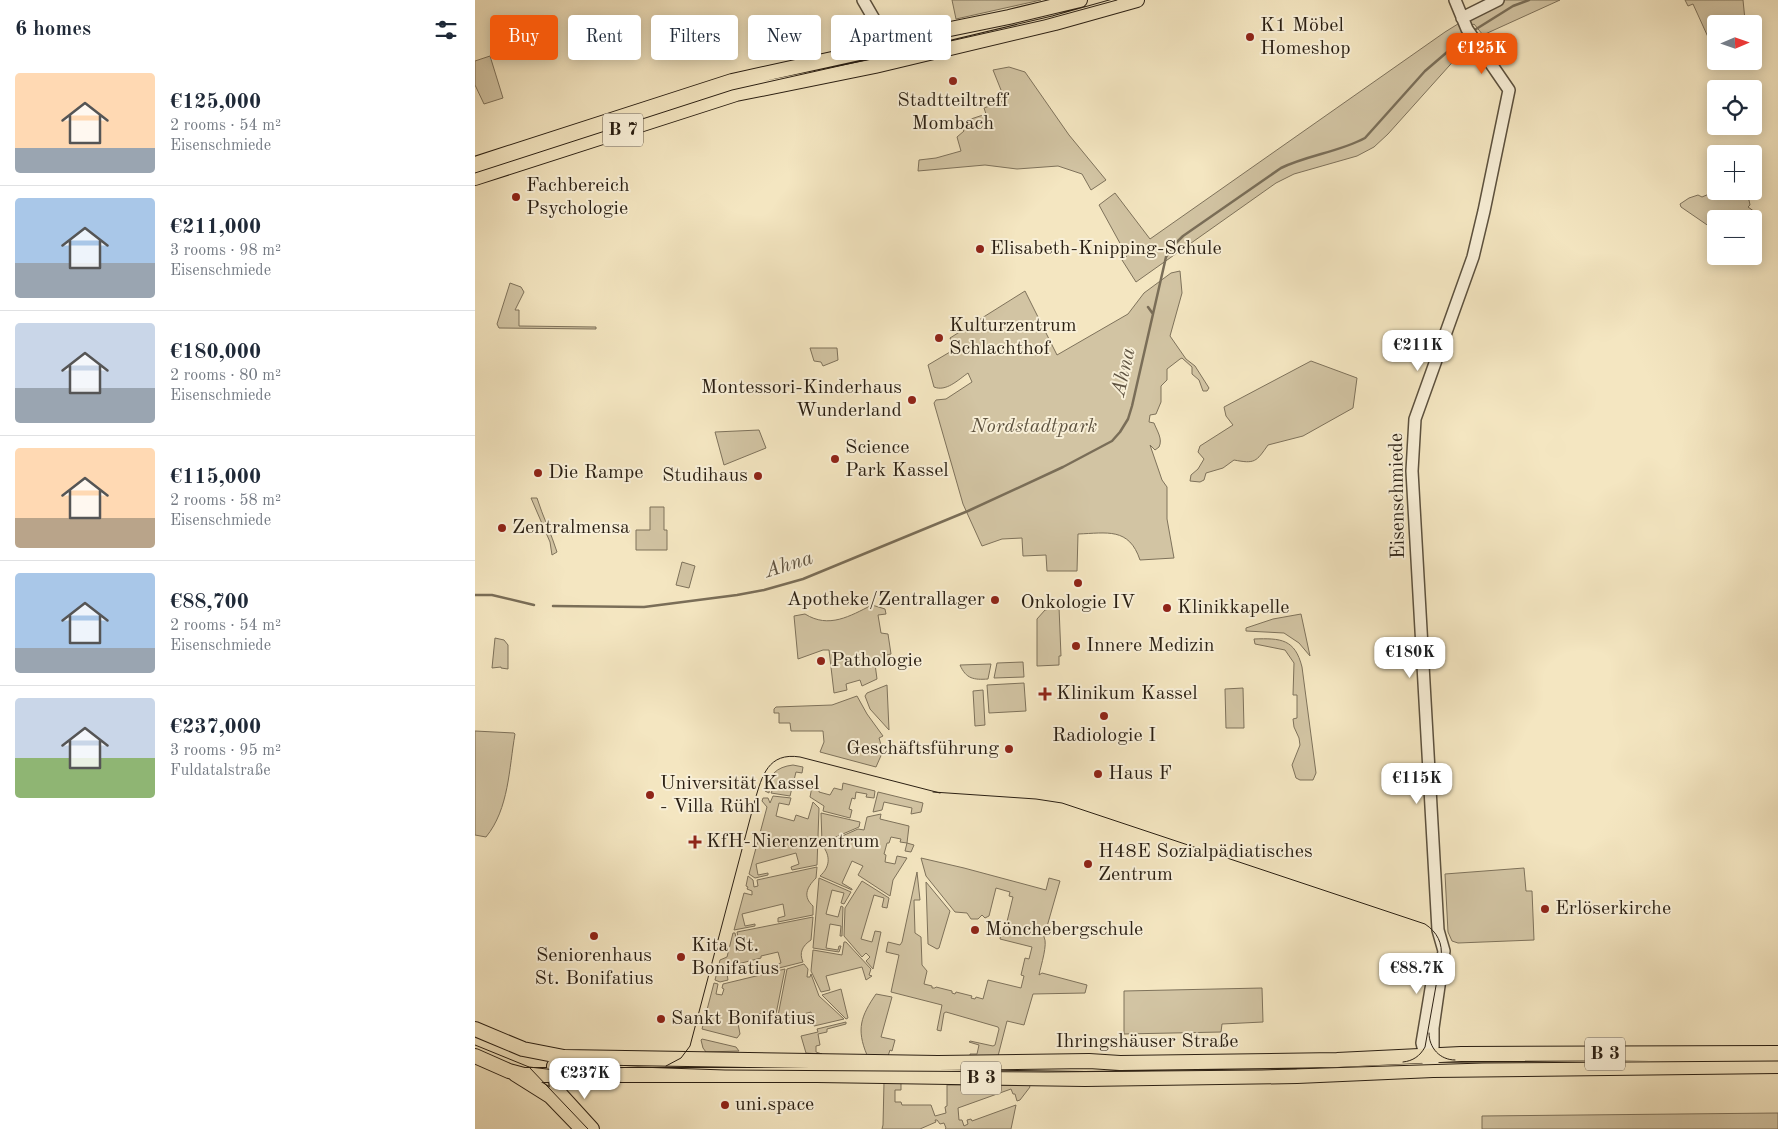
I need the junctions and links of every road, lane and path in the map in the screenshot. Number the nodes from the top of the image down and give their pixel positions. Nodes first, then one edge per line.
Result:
1 (863, 0) edge
2 (1080, 0) edge
3 (1137, 0) edge
4 (1455, 0) edge
5 (1498, 0) edge
6 (872, 15) edge
7 (1464, 23) junction
8 (951, 29) edge
9 (831, 59) edge
10 (895, 61) joint
11 (475, 164) edge
12 (475, 178) edge
13 (1436, 933) junction
14 (475, 1029) edge
15 (1426, 1051) junction
16 (1778, 1053) edge
17 (548, 1055) junction
18 (475, 1056) edge
19 (1778, 1066) edge
20 (1433, 1070) junction
21 (513, 1072) junction
22 (557, 1075) junction
23 (582, 1129) edge
24 (592, 1129) edge

1 - 6 street
2 - 8 main road, B 7
3 - 10 main road, B 7
4 - 7 street, Eisenschmiede
5 - 7 street
7 - 13 street, Eisenschmiede
9 - 11 main road, B 7
10 - 12 main road, B 7
13 - 15 street, Eisenschmiede
13 - 15 street, Eisenschmiede
14 - 17 main road, Ihringshäuser Straße / B 3
15 - 16 main road, Ihringshäuser Straße / B 3
15 - 17 main road, Ihringshäuser Straße / B 3
15 - 20 street, Eisenschmiede
17 - 22 main road
18 - 21 main road, B 3
19 - 20 main road, Ihringshäuser Straße / B 3
20 - 22 main road, Ihringshäuser Straße / B 3
21 - 22 main road, Ihringshäuser Straße / B 3
21 - 23 main road
22 - 24 main road

